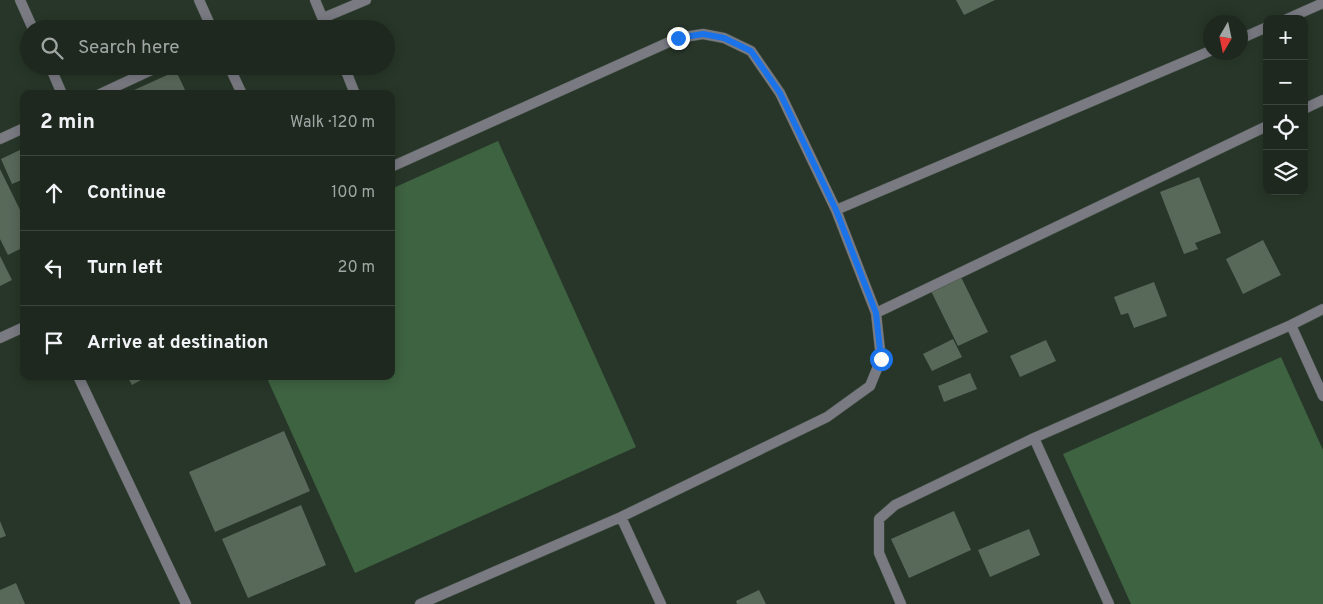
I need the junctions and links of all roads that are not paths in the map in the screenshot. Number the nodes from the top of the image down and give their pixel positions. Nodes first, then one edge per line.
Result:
1 (20, 0) edge
2 (199, 0) edge
3 (315, 0) edge
4 (366, 0) edge
5 (1323, 4) edge
6 (1297, 15) edge
7 (323, 18) joint
8 (29, 20) edge
9 (208, 20) edge
10 (1263, 29) edge
11 (1248, 35) edge
12 (1203, 54) edge
13 (54, 75) edge
14 (141, 75) edge
15 (233, 75) edge
16 (348, 75) edge
17 (60, 90) edge
18 (109, 90) edge
19 (240, 90) edge
20 (354, 90) edge
21 (1323, 100) edge
22 (1308, 107) edge
23 (1263, 128) edge
24 (20, 130) edge
25 (0, 139) edge
26 (395, 165) edge
27 (836, 210) junction
28 (1323, 309) edge
29 (876, 313) junction
30 (1291, 325) junction
31 (20, 329) edge
32 (0, 338) edge
33 (80, 380) edge
34 (1323, 396) edge
35 (1034, 438) junction
36 (621, 517) junction
37 (186, 604) edge
38 (420, 604) edge
39 (661, 604) edge
40 (901, 604) edge
41 (1109, 604) edge

1 - 8 street
2 - 9 street
3 - 7 street
4 - 7 street
5 - 6 street
10 - 11 street
12 - 27 street
13 - 17 street
14 - 18 street
15 - 19 street
16 - 20 street
21 - 22 street
23 - 29 street
24 - 25 street
26 - 27 street
27 - 29 street
28 - 30 street
29 - 36 street
30 - 34 street
30 - 35 street
31 - 32 street
33 - 37 street
35 - 40 street
35 - 41 street
36 - 38 street
36 - 39 street

